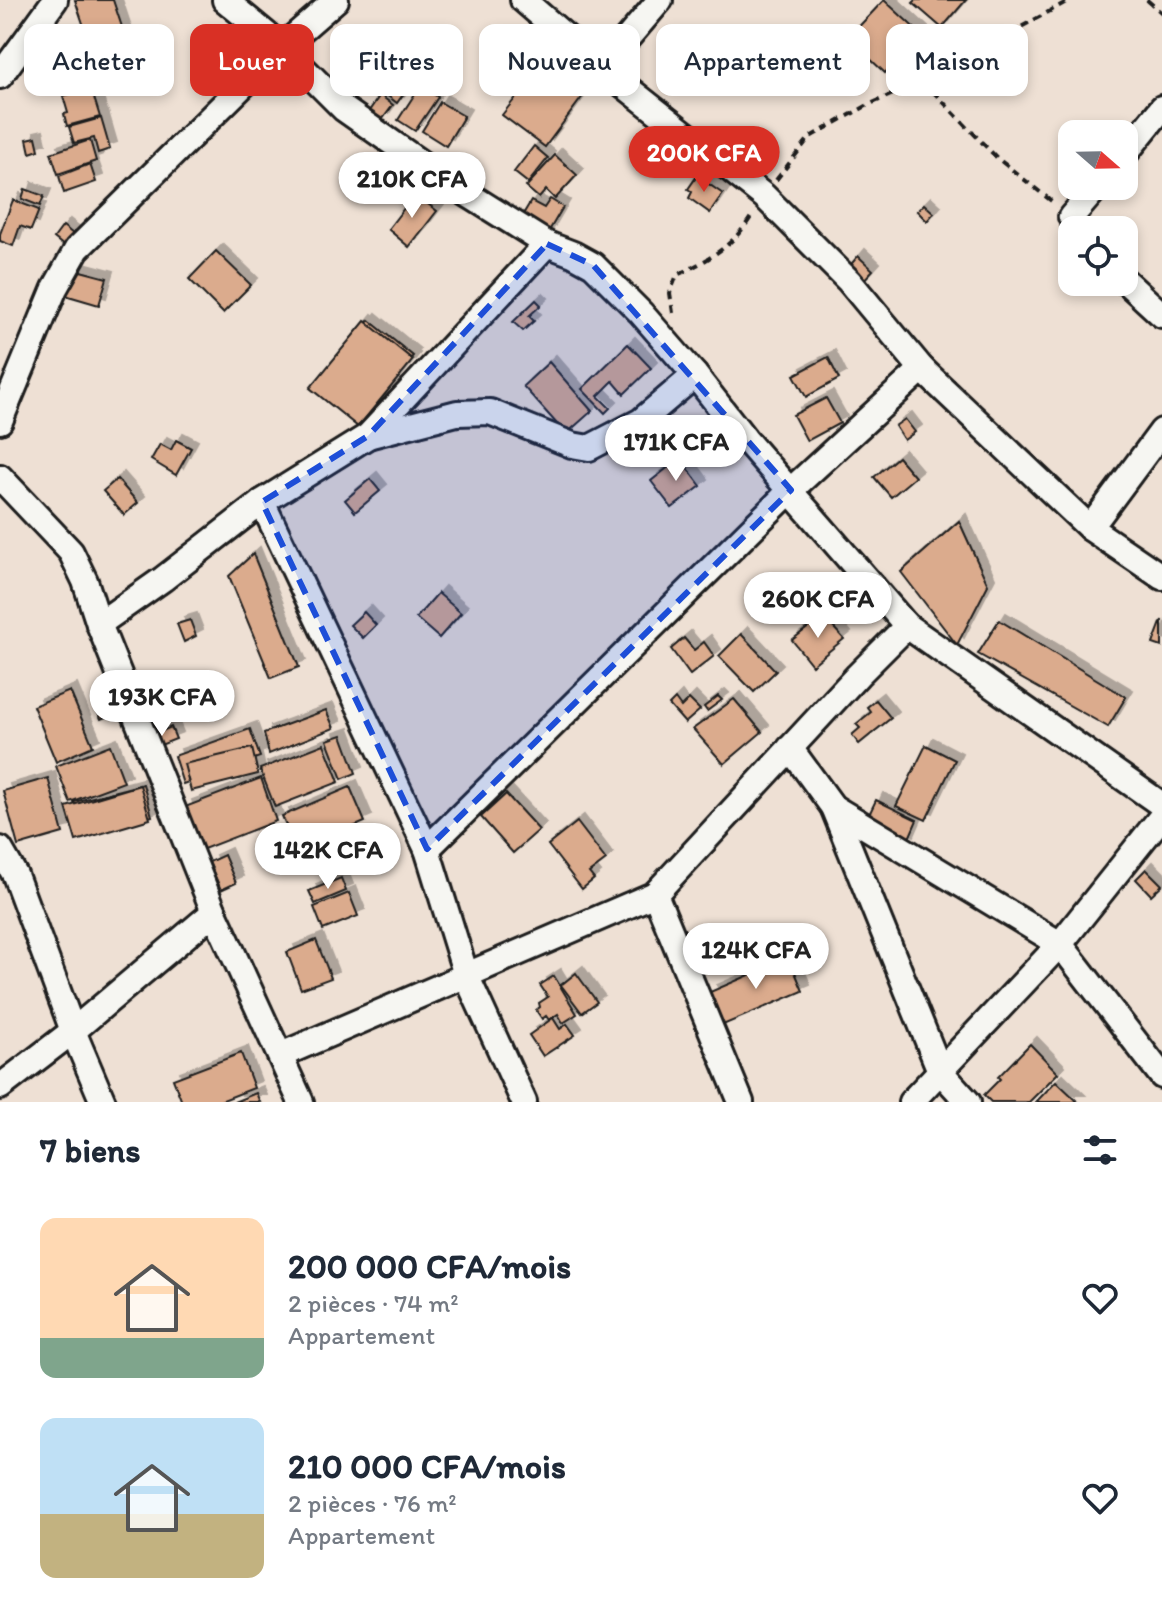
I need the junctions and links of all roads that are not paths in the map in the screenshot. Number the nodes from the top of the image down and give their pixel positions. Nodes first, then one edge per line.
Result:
1 (55, 0) edge
2 (225, 0) edge
3 (336, 0) edge
4 (523, 0) edge
5 (660, 0) edge
6 (254, 24) edge
7 (308, 24) edge
8 (551, 24) edge
9 (640, 24) edge
10 (0, 76) edge
11 (314, 79) edge
12 (232, 96) edge
13 (637, 96) edge
14 (1162, 108) edge
15 (1138, 138) edge
16 (547, 244) junction
17 (1138, 293) edge
18 (1162, 315) edge
19 (922, 369) junction
20 (695, 375) junction
21 (0, 421) edge
22 (1162, 431) edge
23 (368, 436) junction
24 (0, 477) edge
25 (791, 490) junction
26 (262, 502) junction
27 (1090, 528) junction
28 (1162, 577) edge
29 (99, 624) junction
30 (907, 626) junction
31 (790, 748) junction
32 (1162, 805) edge
33 (833, 807) junction
34 (1162, 816) edge
35 (0, 849) edge
36 (427, 849) junction
37 (655, 894) junction
38 (214, 912) junction
39 (1060, 944) junction
40 (466, 975) junction
41 (73, 1031) junction
42 (281, 1055) junction
43 (940, 1071) junction
44 (1162, 1076) edge
45 (0, 1087) edge
46 (103, 1102) edge
47 (301, 1102) edge
48 (524, 1102) edge
49 (741, 1102) edge
50 (911, 1102) edge
51 (968, 1102) edge

1 - 10 street
2 - 6 street
3 - 7 street
4 - 8 street
5 - 9 street
11 - 16 street
12 - 21 street
13 - 19 street
14 - 15 street
16 - 20 street
16 - 23 street
17 - 18 street
19 - 25 street
19 - 27 street
20 - 23 street
20 - 25 street
22 - 27 street
23 - 26 street
24 - 29 street
25 - 30 street
25 - 36 street
26 - 29 street
26 - 36 street
27 - 28 street
29 - 38 street
30 - 31 street
30 - 32 street
31 - 33 street
31 - 37 street
33 - 39 street
33 - 43 street
34 - 39 street
35 - 41 street
36 - 40 street
37 - 40 street
37 - 49 street
38 - 41 street
38 - 42 street
39 - 43 street
39 - 44 street
40 - 42 street
40 - 48 street
41 - 45 street
41 - 46 street
42 - 47 street
43 - 50 street
43 - 51 street

